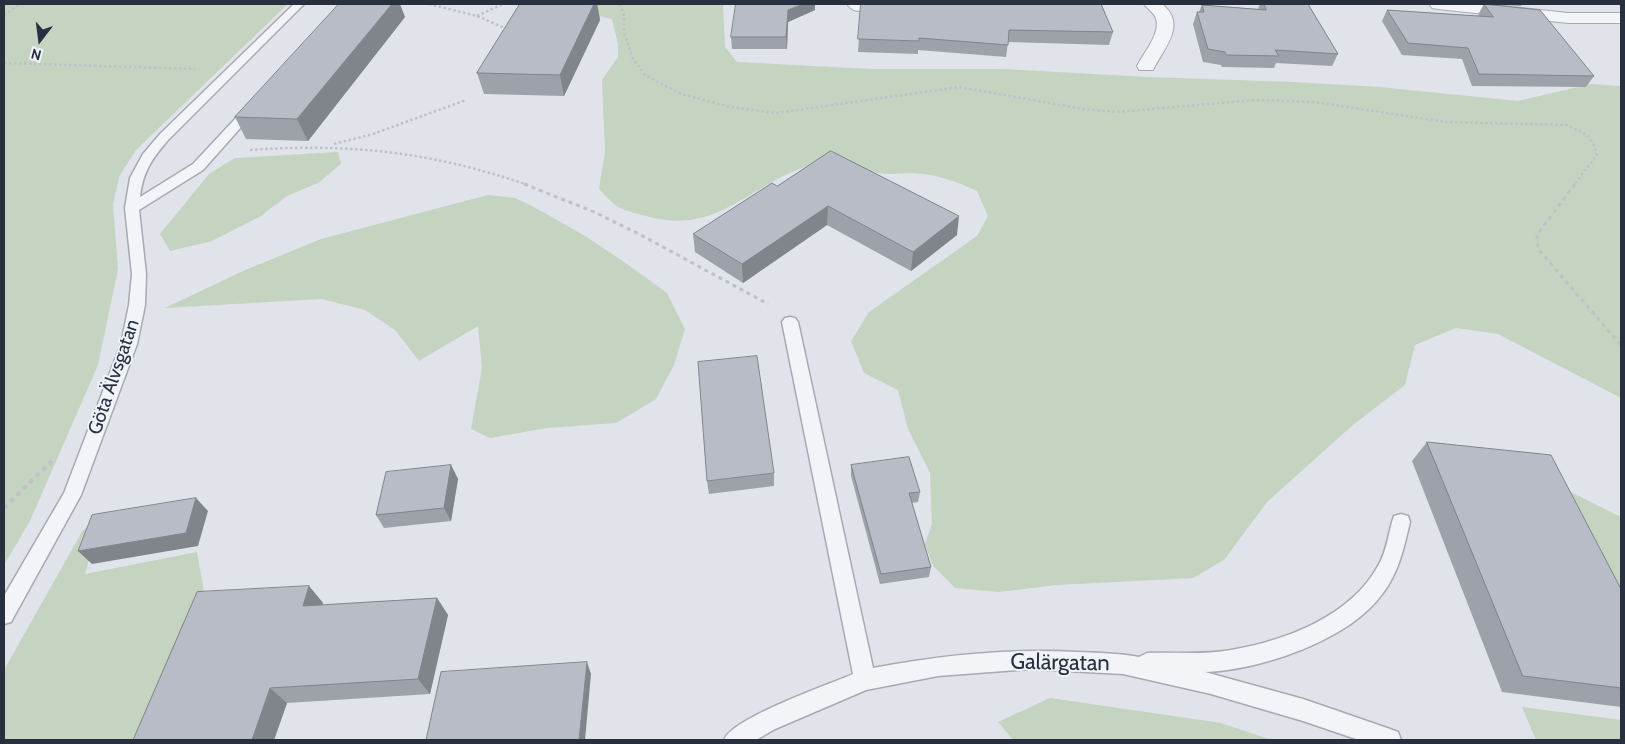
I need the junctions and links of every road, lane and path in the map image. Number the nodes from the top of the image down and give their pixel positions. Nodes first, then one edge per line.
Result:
1 (20, 4) edge
2 (299, 4) edge
3 (430, 4) edge
4 (503, 4) edge
5 (620, 4) edge
6 (1152, 4) edge
7 (1438, 4) edge
8 (4, 15) edge
9 (477, 16) junction
10 (1621, 18) edge
11 (505, 28) edge
12 (4, 63) edge
13 (1146, 66) dead end
14 (232, 70) junction
15 (466, 100) dead end
16 (258, 101) edge
17 (330, 145) junction
18 (198, 167) junction
19 (132, 208) junction
20 (790, 322) joint
21 (1621, 345) edge
22 (1401, 522) dead end
23 (4, 615) edge
24 (1124, 664) junction
25 (865, 680) junction
26 (735, 740) edge
27 (1390, 740) edge

1 - 8 path
2 - 14 lane, Göta Älvsgatan
3 - 9 path
4 - 9 path
5 - 21 path
6 - 13 street
7 - 10 street
9 - 11 path
12 - 14 path
14 - 19 lane, Göta Älvsgatan
15 - 17 path
16 - 18 lane
17 - 18 path
17 - 20 path
18 - 19 lane
19 - 23 lane, Göta Älvsgatan
20 - 25 lane
22 - 24 lane
24 - 25 lane, Galärgatan
24 - 27 lane, Galärgatan
25 - 26 lane, Galärgatan

